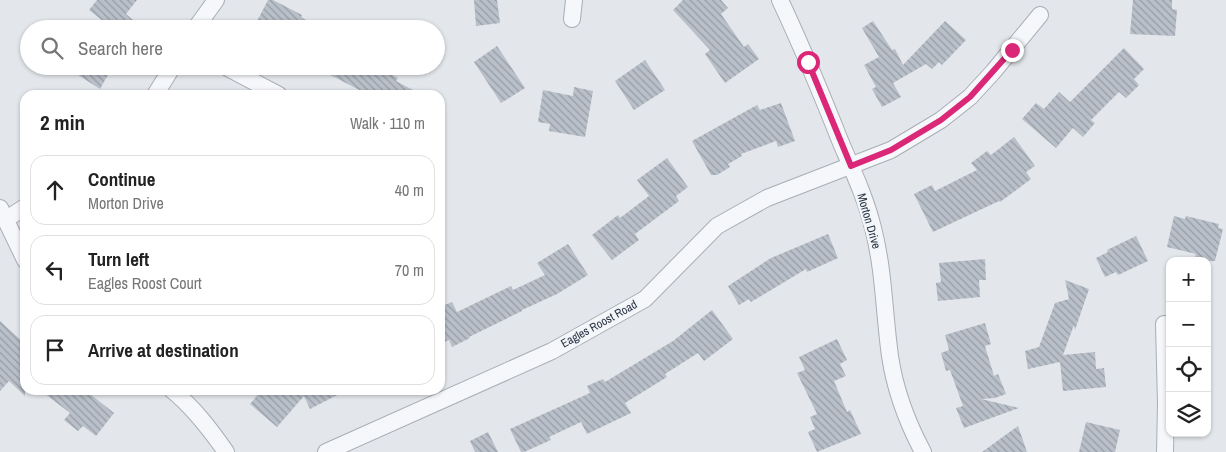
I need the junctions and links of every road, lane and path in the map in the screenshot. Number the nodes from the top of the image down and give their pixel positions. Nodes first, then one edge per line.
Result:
1 (216, 0) edge
2 (574, 0) edge
3 (780, 0) edge
4 (1040, 15) dead end
5 (202, 20) edge
6 (572, 20) dead end
7 (167, 75) edge
8 (241, 75) edge
9 (158, 90) edge
10 (270, 90) edge
11 (851, 166) junction
12 (20, 209) edge
13 (2, 214) edge
14 (20, 250) edge
15 (1164, 324) dead end
16 (178, 395) edge
17 (226, 452) edge
18 (326, 452) edge
19 (923, 452) edge
20 (1165, 452) edge

1 - 5 street
2 - 6 street
3 - 11 street, Morton Drive
4 - 11 street, Eagles Roost Road
7 - 9 street
8 - 10 street
11 - 18 street, Eagles Roost Road
11 - 19 street, Morton Drive
12 - 13 street
13 - 14 street
15 - 20 street
16 - 17 street

